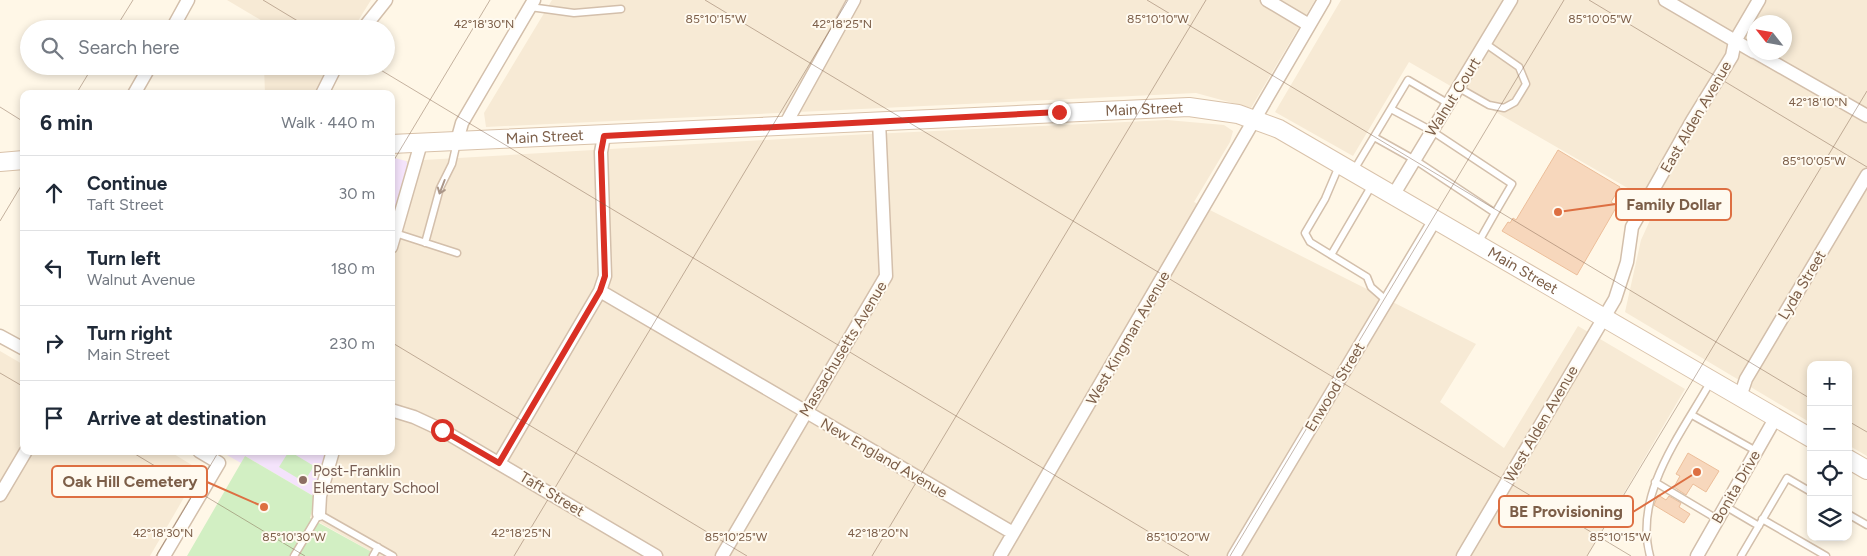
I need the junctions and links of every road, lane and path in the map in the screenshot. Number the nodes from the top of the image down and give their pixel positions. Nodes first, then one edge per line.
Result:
1 (188, 0) edge
2 (386, 0) edge
3 (854, 0) edge
4 (1267, 0) edge
5 (1324, 0) edge
6 (1511, 0) edge
7 (1665, 0) edge
8 (1759, 0) edge
9 (532, 3) edge
10 (621, 9) dead end
11 (177, 20) edge
12 (370, 20) edge
13 (1309, 25) junction
14 (1735, 41) junction
15 (1486, 44) junction
16 (1747, 48) edge
17 (1769, 60) edge
18 (145, 75) edge
19 (332, 75) edge
20 (1459, 88) junction
21 (136, 90) edge
22 (324, 90) edge
23 (1449, 104) junction
24 (1391, 109) junction
25 (1867, 116) edge
26 (1255, 119) junction
27 (879, 121) junction
28 (785, 125) junction
29 (1432, 132) junction
30 (604, 136) junction
31 (1374, 137) junction
32 (457, 141) junction
33 (421, 143) junction
34 (395, 144) edge
35 (20, 160) edge
36 (1415, 160) junction
37 (0, 162) edge
38 (1347, 166) junction
39 (1867, 175) edge
40 (1374, 182) junction
41 (1394, 194) junction
42 (1495, 213) junction
43 (1436, 218) junction
44 (395, 234) joint
45 (425, 243) junction
46 (1478, 243) junction
47 (457, 253) dead end
48 (1331, 255) junction
49 (600, 291) junction
50 (1387, 301) junction
51 (1602, 318) junction
52 (0, 336) edge
53 (20, 348) edge
54 (1712, 380) junction
55 (1740, 397) junction
56 (395, 411) edge
57 (806, 412) junction
58 (1692, 415) junction
59 (1776, 417) junction
60 (1807, 436) edge
61 (1756, 451) junction
62 (24, 455) edge
63 (206, 455) edge
64 (332, 455) edge
65 (1852, 462) edge
66 (499, 463) junction
67 (1867, 470) edge
68 (1655, 482) junction
69 (1807, 490) edge
70 (0, 496) edge
71 (1725, 506) junction
72 (319, 514) junction
73 (1852, 516) edge
74 (1717, 519) junction
75 (1762, 519) junction
76 (1867, 525) edge
77 (1759, 526) junction
78 (1013, 533) junction
79 (378, 547) junction
80 (164, 556) edge
81 (294, 556) edge
82 (373, 556) edge
83 (393, 556) edge
84 (656, 556) edge
85 (722, 556) edge
86 (1000, 556) edge
87 (1234, 556) edge
88 (1463, 556) edge
89 (1650, 556) edge
90 (1697, 556) edge
91 (1741, 556) edge
92 (1826, 556) edge

1 - 11 street
2 - 12 street
3 - 28 street
4 - 13 street
5 - 13 street, West Kingman Avenue
6 - 15 street, Walnut Court
7 - 14 street
8 - 14 street, East Alden Avenue
9 - 10 lane
9 - 32 street
13 - 26 street, West Kingman Avenue
14 - 16 street
14 - 51 street, East Alden Avenue
15 - 20 street, Walnut Court
15 - 20 lane
17 - 25 street
18 - 21 street
19 - 22 street
20 - 23 street, Walnut Court
23 - 24 lane
23 - 29 street, Walnut Court
24 - 29 lane
24 - 31 lane
26 - 27 street, Main Street
26 - 38 street, Main Street
26 - 78 street, West Kingman Avenue
27 - 28 street, Main Street
27 - 57 street, Massachusetts Avenue
28 - 30 street, Main Street
29 - 36 street, Walnut Court
29 - 42 lane
30 - 32 street, Main Street
30 - 49 street
31 - 36 lane
31 - 38 lane
32 - 33 street, Main Street
32 -> 45 lane
33 - 34 street, Main Street
33 - 44 street
35 - 37 street
36 - 41 street, Walnut Court
36 - 42 lane
38 - 40 street, Main Street
38 - 48 lane
39 - 55 street, Lyda Street
40 - 41 street, Main Street
40 - 48 lane
41 - 43 street, Main Street
42 - 46 lane
43 - 46 street, Main Street
43 - 50 street, Enwood Street
44 - 45 lane
45 - 47 lane
46 - 51 street, Main Street
48 - 50 lane
49 - 57 street, New England Avenue
49 - 66 street
50 - 87 street, Enwood Street
51 - 54 street, Main Street
51 - 88 street, West Alden Avenue
52 - 53 street
54 - 55 street, Main Street
54 - 58 lane
55 - 59 street, Main Street
56 - 66 street, Taft Street
57 - 78 street, New England Avenue
57 - 85 street, Massachusetts Avenue
58 - 61 lane
58 - 68 lane
59 - 60 street, Main Street
59 - 61 street, Bonita Drive
61 - 71 street, Bonita Drive
62 - 70 street
63 - 80 street
64 - 72 street
65 - 67 street
66 - 84 street, Taft Street
68 - 74 lane
68 - 89 lane
69 - 75 lane
71 - 74 street, Bonita Drive
71 - 77 lane
72 - 79 lane
72 - 81 lane
73 - 76 lane
74 - 90 street, Bonita Drive
75 - 77 lane
75 - 92 lane
77 - 91 lane
78 - 86 street, West Kingman Avenue
79 - 82 lane
79 - 83 lane

